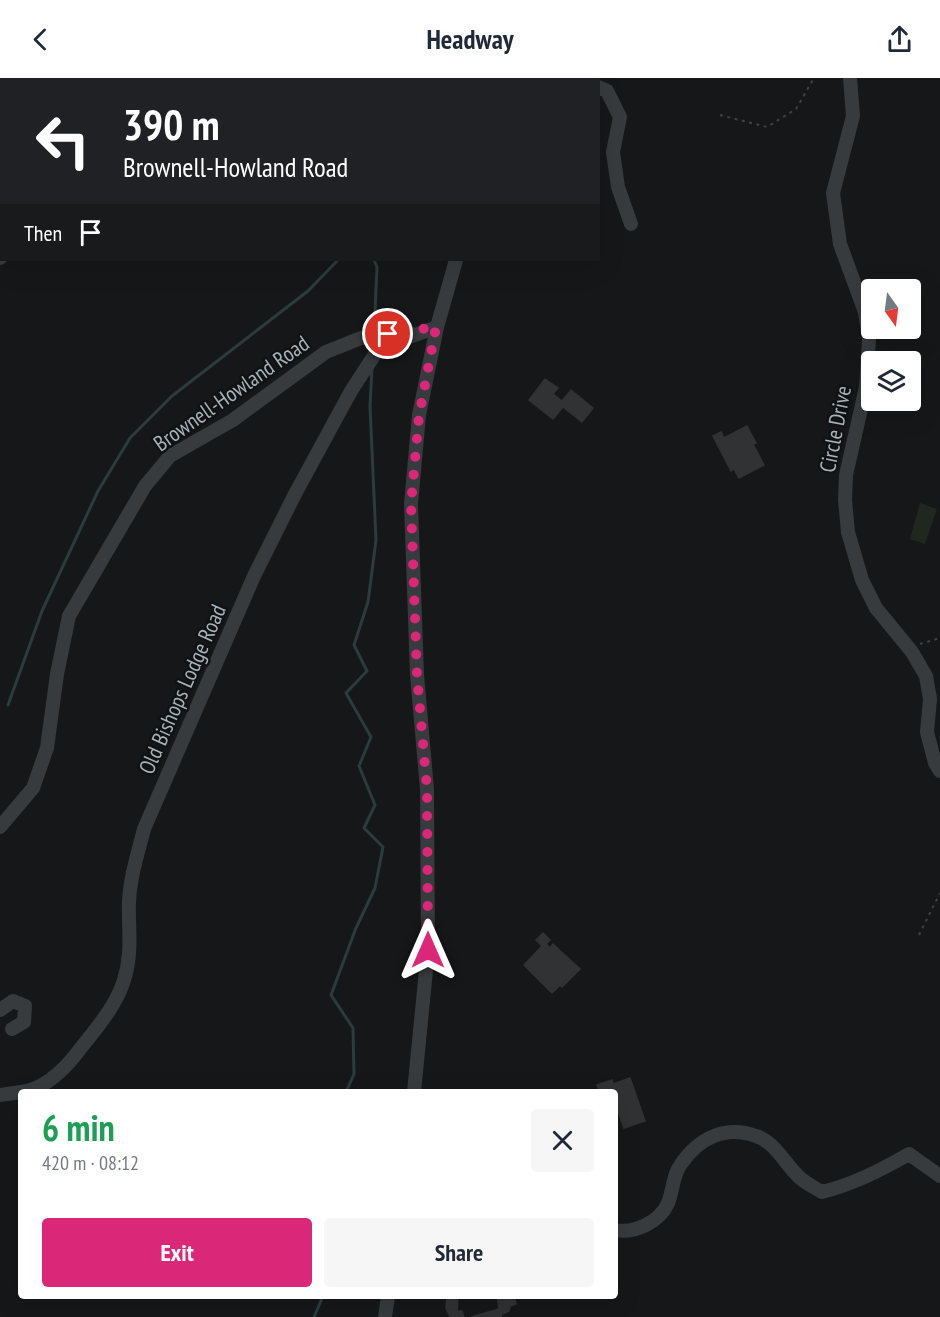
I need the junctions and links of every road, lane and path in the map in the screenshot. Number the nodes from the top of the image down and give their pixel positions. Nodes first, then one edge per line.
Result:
1 (814, 78) edge
2 (850, 78) edge
3 (600, 88) edge
4 (720, 115) dead end
5 (632, 224) dead end
6 (456, 261) edge
7 (436, 327) junction
8 (940, 638) edge
9 (909, 648) junction
10 (940, 771) edge
11 (0, 827) edge
12 (940, 893) edge
13 (919, 935) dead end
14 (0, 1010) edge
15 (12, 1029) dead end
16 (29, 1089) edge
17 (414, 1089) edge
18 (18, 1092) edge
19 (0, 1095) edge
20 (940, 1176) edge
21 (618, 1230) edge
22 (388, 1299) edge
23 (385, 1317) edge

1 - 4 path
2 - 9 street, Circle Drive
3 - 5 street
6 - 7 street
7 - 11 street, Brownell-Howland Road
7 - 16 street, Old Bishops Lodge Road
7 - 17 street
8 - 9 path
9 - 10 street, Circle Drive
12 - 13 path
14 - 15 street
18 - 19 street, Old Bishops Lodge Road
20 - 21 street
22 - 23 street

